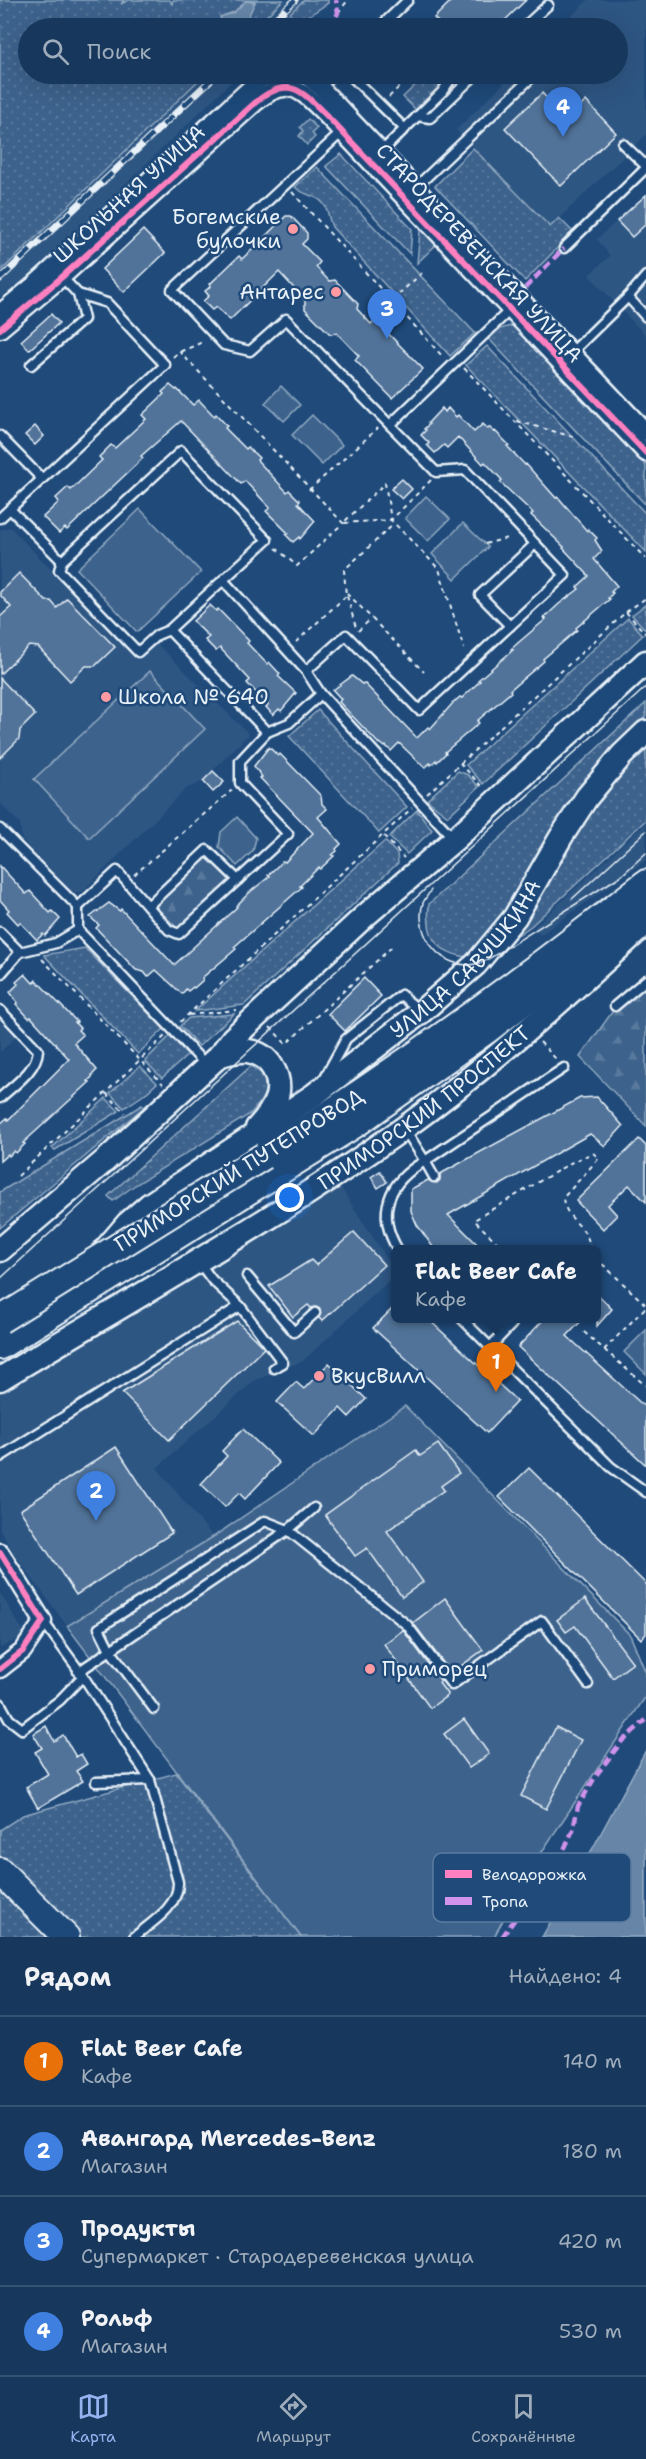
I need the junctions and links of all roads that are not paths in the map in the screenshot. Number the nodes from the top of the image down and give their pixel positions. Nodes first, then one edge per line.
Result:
1 (408, 0) edge
2 (548, 5) dead end
3 (389, 18) edge
4 (534, 18) edge
5 (255, 84) edge
6 (316, 84) edge
7 (323, 84) edge
8 (363, 84) edge
9 (448, 84) edge
10 (465, 84) edge
11 (524, 84) edge
12 (282, 87) joint
13 (320, 87) junction
14 (417, 116) junction
15 (347, 127) junction
16 (405, 129) junction
17 (623, 144) dead end
18 (376, 157) junction
19 (646, 167) edge
20 (410, 193) junction
21 (564, 248) dead end
22 (58, 273) junction
23 (646, 276) edge
24 (78, 294) junction
25 (628, 297) junction
26 (515, 305) junction
27 (0, 313) edge
28 (646, 317) edge
29 (0, 328) edge
30 (571, 353) junction
31 (31, 365) dead end
32 (390, 425) junction
33 (646, 432) edge
34 (0, 436) edge
35 (646, 453) edge
36 (42, 479) junction
37 (9, 509) junction
38 (0, 518) edge
39 (535, 544) junction
40 (62, 561) junction
41 (222, 580) junction
42 (510, 626) junction
43 (169, 630) junction
44 (646, 663) edge
45 (306, 671) junction
46 (321, 694) junction
47 (267, 732) junction
48 (646, 732) edge
49 (0, 829) edge
50 (455, 839) junction
51 (238, 880) junction
52 (646, 883) edge
53 (148, 906) junction
54 (78, 907) junction
55 (646, 908) edge
56 (646, 923) edge
57 (78, 930) junction
58 (0, 932) edge
59 (20, 952) junction
60 (0, 975) edge
61 (646, 980) edge
62 (615, 1006) dead end
63 (0, 1010) edge
64 (480, 1022) junction
65 (214, 1061) junction
66 (564, 1068) road end
67 (0, 1098) edge
68 (403, 1128) junction
69 (242, 1145) junction
70 (425, 1161) junction
71 (434, 1177) dead end
72 (396, 1245) edge
73 (0, 1250) edge
74 (198, 1260) junction
75 (247, 1276) dead end
76 (240, 1306) junction
77 (315, 1313) dead end
78 (0, 1320) edge
79 (466, 1323) edge
80 (512, 1324) dead end
81 (0, 1329) edge
82 (0, 1346) edge
83 (489, 1348) junction
84 (274, 1368) dead end
85 (0, 1379) edge
86 (0, 1457) edge
87 (646, 1492) edge
88 (314, 1508) dead end
89 (288, 1530) junction
90 (3, 1561) edge
91 (43, 1621) junction
92 (110, 1650) junction
93 (0, 1669) edge
94 (80, 1674) junction
95 (588, 1684) dead end
96 (0, 1703) edge
97 (154, 1709) dead end
98 (150, 1780) junction
99 (96, 1782) dead end
100 (0, 1871) edge
101 (66, 1937) edge
102 (134, 1937) edge

1 - 3 lane
2 - 4 lane
5 - 22 street, ШКОЛЬНАЯ УЛИЦА
6 - 13 street, СТАРОДЕРЕВЕНСКАЯ УЛИЦА
7 - 13 lane
8 - 16 lane
9 - 14 lane
10 - 14 lane
11 - 20 lane
12 - 15 street, СТАРОДЕРЕВЕНСКАЯ УЛИЦА
12 - 22 street, ШКОЛЬНАЯ УЛИЦА
13 - 15 street, СТАРОДЕРЕВЕНСКАЯ УЛИЦА
14 - 16 lane
15 - 18 street, СТАРОДЕРЕВЕНСКАЯ УЛИЦА
15 - 32 lane
16 - 18 lane
17 - 19 lane
18 - 20 street, СТАРОДЕРЕВЕНСКАЯ УЛИЦА
19 - 21 lane
20 - 26 street, СТАРОДЕРЕВЕНСКАЯ УЛИЦА
22 - 24 lane
22 - 27 street, ШКОЛЬНАЯ УЛИЦА
22 - 29 street, ШКОЛЬНАЯ УЛИЦА
23 - 25 lane
24 - 31 lane
24 - 36 lane
25 - 28 lane
25 - 30 lane
26 - 30 street, СТАРОДЕРЕВЕНСКАЯ УЛИЦА
26 - 32 lane
26 - 35 street, СТАРОДЕРЕВЕНСКАЯ УЛИЦА
30 - 33 street, СТАРОДЕРЕВЕНСКАЯ УЛИЦА
32 - 39 lane
34 - 36 lane
36 - 37 lane
37 - 38 lane
37 - 40 lane
39 - 42 lane
39 - 42 lane
40 - 41 lane
40 - 43 lane
41 - 43 lane
41 - 45 lane
42 - 45 lane
43 - 47 lane
44 - 50 main road
45 - 46 lane
46 - 47 lane
46 - 50 lane
47 - 51 lane
48 - 69 main road, УЛИЦА САВУШКИНА
49 - 54 lane
50 - 65 main road
51 - 53 lane
51 - 53 lane
52 - 64 main road, ПРИМОРСКИЙ ПРОСПЕКТ
53 - 54 lane
54 - 57 lane
55 - 64 main road, ПРИМОРСКИЙ ПРОСПЕКТ
56 - 68 main road, ПРИМОРСКИЙ ПРОСПЕКТ
57 - 59 lane
57 - 65 lane
58 - 59 lane
59 - 60 lane
61 - 62 lane
63 - 67 lane
64 - 78 main road, ПРИМОРСКИЙ ПУТЕПРОВОД, bridge
64 - 82 main road, ПРИМОРСКИЙ ПУТЕПРОВОД
65 - 69 main road, УЛИЦА САВУШКИНА
65 - 73 main road
66 - 70 lane
68 - 70 lane
68 - 74 main road, ПРИМОРСКИЙ ПРОСПЕКТ
69 - 81 main road, УЛИЦА САВУШКИНА
70 - 71 lane
70 - 72 lane
74 - 76 lane
74 - 85 main road, ПРИМОРСКИЙ ПРОСПЕКТ
75 - 77 lane
76 - 84 lane
76 - 86 lane
79 - 83 lane
80 - 83 lane
83 - 87 lane
88 - 89 lane
89 - 92 lane
89 - 92 lane
89 - 95 lane
90 - 91 street
91 - 93 street
91 - 94 lane
92 - 94 lane
92 - 97 lane
94 - 96 lane
94 - 98 lane
98 - 99 lane
98 - 102 lane
100 - 101 main road

